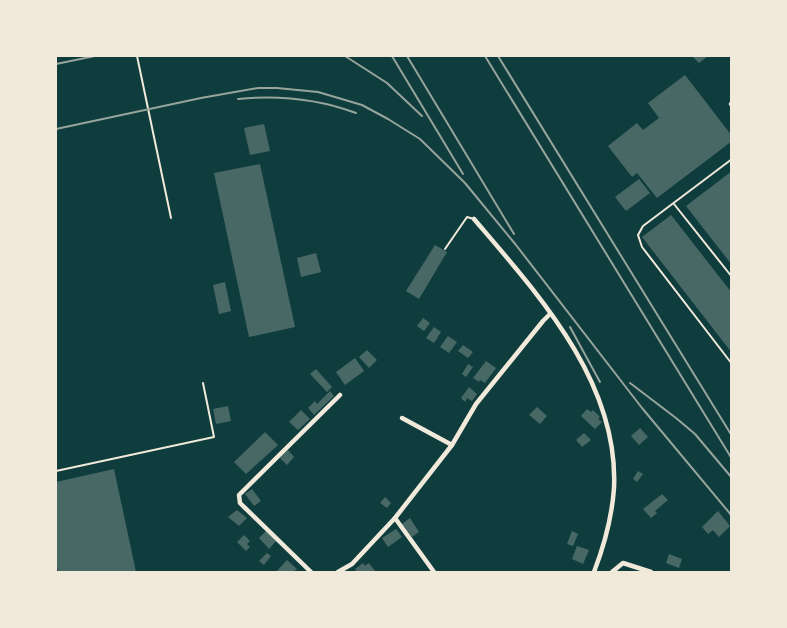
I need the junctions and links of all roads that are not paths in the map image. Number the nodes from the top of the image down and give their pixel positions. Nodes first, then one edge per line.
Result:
1 (137, 56) edge
2 (732, 159) edge
3 (673, 203) junction
4 (171, 218) dead end
5 (474, 219) joint
6 (445, 249) dead end
7 (732, 277) edge
8 (550, 315) junction
9 (732, 364) edge
10 (203, 383) dead end
11 (340, 395) dead end
12 (402, 418) dead end
13 (452, 446) junction
14 (56, 471) edge
15 (395, 518) junction
16 (311, 573) edge
17 (338, 573) edge
18 (434, 573) edge
19 (594, 573) edge
20 (612, 573) edge
21 (651, 573) edge

1 - 4 lane
2 - 3 lane
3 - 7 lane
3 - 9 lane
5 - 6 lane
5 - 8 street
8 - 13 street
8 - 19 street
10 - 14 lane
11 - 16 street
12 - 13 street
13 - 15 street
15 - 17 street
15 - 18 street
20 - 21 street

